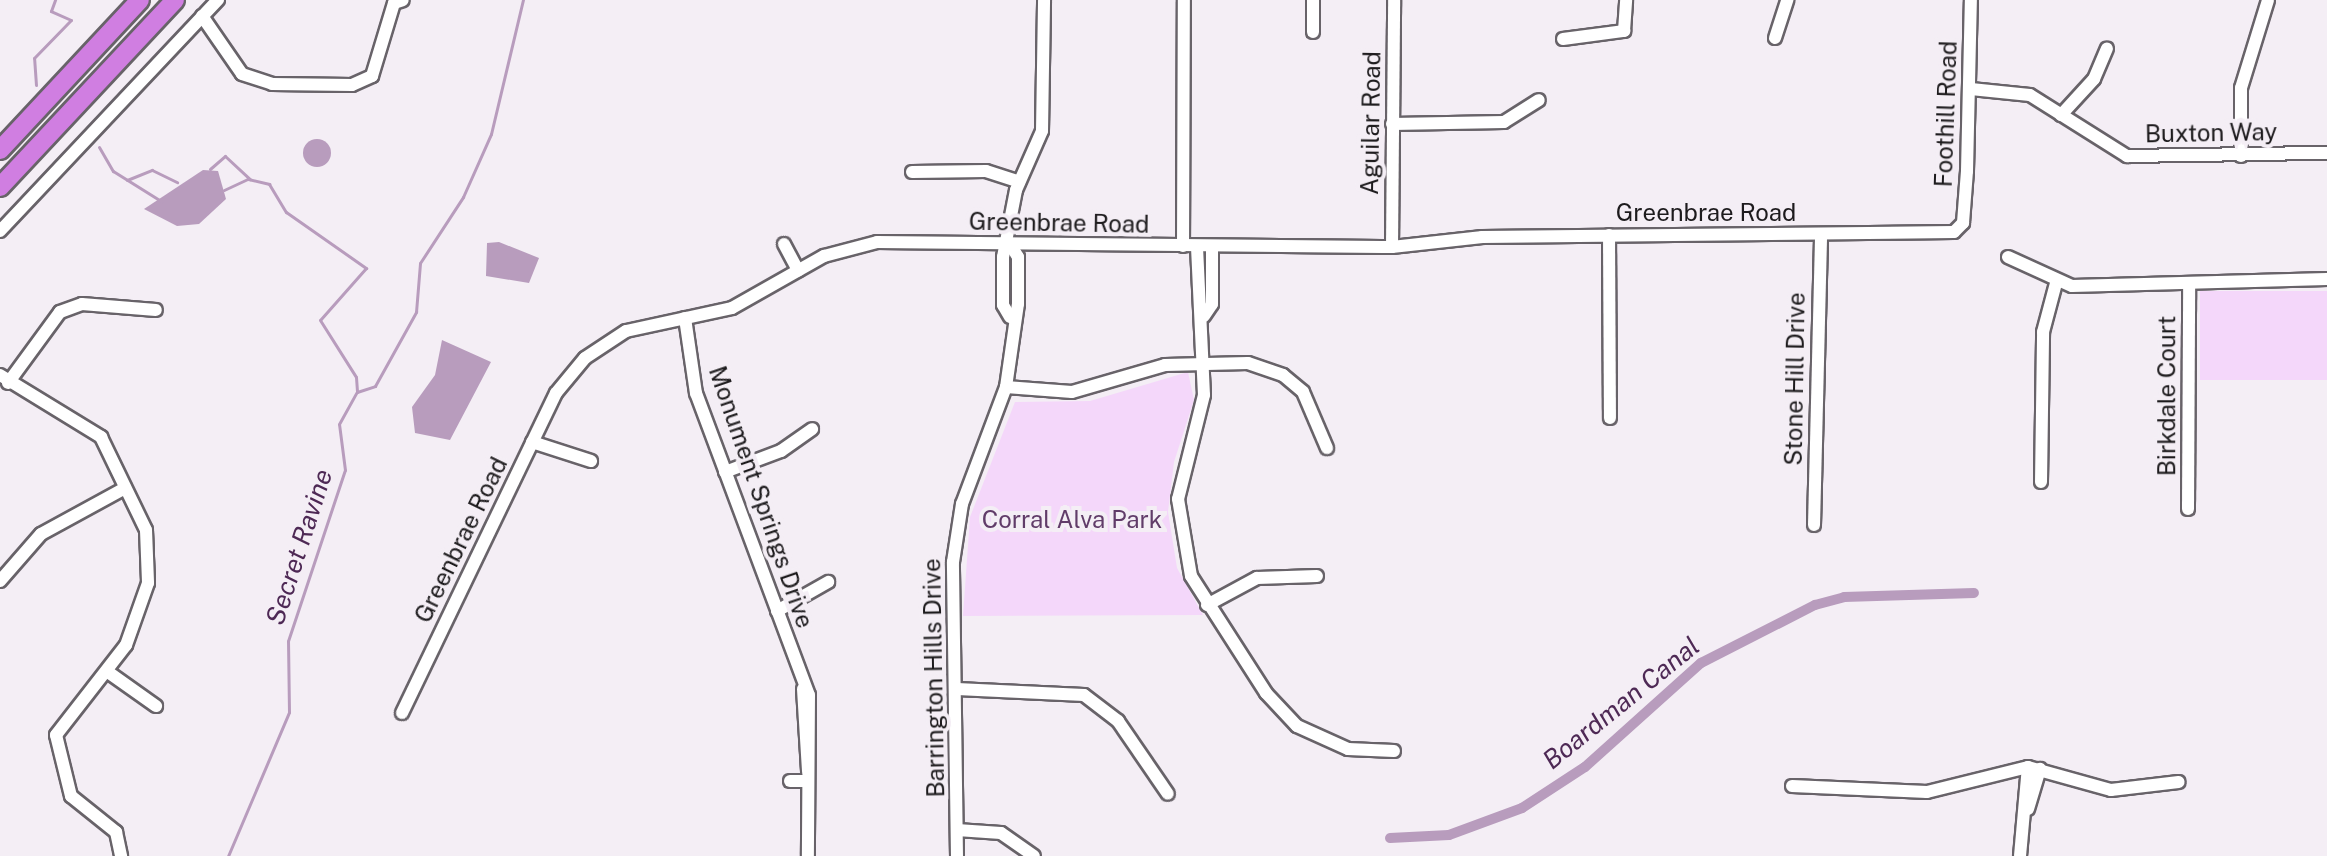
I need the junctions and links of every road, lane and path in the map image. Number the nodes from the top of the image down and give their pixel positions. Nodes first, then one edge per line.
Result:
1 (140, 0) edge
2 (175, 0) edge
3 (218, 0) edge
4 (403, 0) edge
5 (1044, 0) edge
6 (1184, 0) edge
7 (1313, 0) edge
8 (1394, 0) edge
9 (1626, 0) edge
10 (1787, 0) edge
11 (1971, 0) edge
12 (2268, 0) edge
13 (202, 16) junction
14 (1313, 32) dead end
15 (1775, 38) dead end
16 (1563, 39) dead end
17 (2107, 49) dead end
18 (1971, 89) junction
19 (1539, 100) dead end
20 (2061, 115) junction
21 (1392, 124) junction
22 (0, 150) edge
23 (2327, 153) edge
24 (2241, 156) junction
25 (912, 172) dead end
26 (1019, 182) junction
27 (0, 187) edge
28 (1960, 229) joint
29 (0, 231) edge
30 (1821, 234) junction
31 (1609, 235) junction
32 (784, 244) dead end
33 (1010, 244) junction
34 (1190, 246) junction
35 (1212, 247) junction
36 (1392, 247) junction
37 (2008, 257) dead end
38 (798, 270) junction
39 (2327, 279) edge
40 (2056, 283) junction
41 (2189, 284) junction
42 (156, 310) dead end
43 (1204, 316) junction
44 (685, 318) junction
45 (1205, 362) junction
46 (4, 379) edge
47 (1006, 387) junction
48 (1610, 418) dead end
49 (812, 429) dead end
50 (532, 442) junction
51 (1327, 448) dead end
52 (591, 461) dead end
53 (725, 472) junction
54 (2041, 482) dead end
55 (125, 488) junction
56 (2188, 509) dead end
57 (1814, 525) dead end
58 (1317, 576) dead end
59 (0, 581) edge
60 (828, 582) dead end
61 (1207, 605) junction
62 (777, 611) junction
63 (108, 672) junction
64 (957, 689) junction
65 (156, 706) dead end
66 (402, 713) dead end
67 (1394, 751) dead end
68 (2034, 768) junction
69 (808, 776) junction
70 (790, 781) dead end
71 (2179, 782) dead end
72 (1792, 786) dead end
73 (1168, 794) dead end
74 (957, 830) junction
75 (121, 856) edge
76 (808, 856) edge
77 (957, 856) edge
78 (1034, 856) edge
79 (2020, 856) edge

1 - 22 highway
2 - 27 highway
3 - 13 street
4 - 13 street
5 - 26 street, Barrington Hills Drive
6 - 34 street
7 - 14 street
8 - 21 street, Aguilar Road
9 - 16 street
10 - 15 street
11 - 18 street, Foothill Road
12 - 24 street
13 - 29 street
17 - 20 street
18 - 20 street, Buxton Way
18 - 28 street, Foothill Road
19 - 21 street
20 - 24 street, Buxton Way
21 - 36 street, Aguilar Road
23 - 24 street, Buxton Way
25 - 26 street
26 - 33 street, Barrington Hills Drive
28 - 30 street, Greenbrae Road
30 - 31 street, Greenbrae Road
30 - 57 street, Stone Hill Drive
31 - 36 street, Greenbrae Road
31 - 48 street
32 - 38 street
33 - 34 street, Greenbrae Road
33 - 38 street, Greenbrae Road
33 - 47 street, Barrington Hills Drive
34 - 35 street, Greenbrae Road
34 - 43 street
35 - 36 street, Greenbrae Road
35 - 43 street
37 - 40 street
38 - 44 street, Greenbrae Road
39 - 41 street
40 - 41 street
40 - 54 street
41 - 56 street, Birkdale Court
42 - 46 street
43 - 45 street
44 - 50 street, Greenbrae Road
44 - 53 street, Monument Springs Drive
45 - 47 street
45 - 51 street
45 - 61 street
46 - 55 street
47 - 64 street, Barrington Hills Drive
49 - 53 street
50 - 52 street
50 - 66 street, Greenbrae Road
53 - 62 street, Monument Springs Drive
55 - 59 street
55 - 63 street
58 - 61 street
60 - 62 street
61 - 67 street
62 - 69 street, Monument Springs Drive
63 - 65 street
63 - 75 street
64 - 73 street
64 - 74 street, Barrington Hills Drive
68 - 71 street
68 - 72 street
68 - 79 street
69 - 70 street
69 - 76 street, Monument Springs Drive
74 - 77 street, Barrington Hills Drive
74 - 78 street

